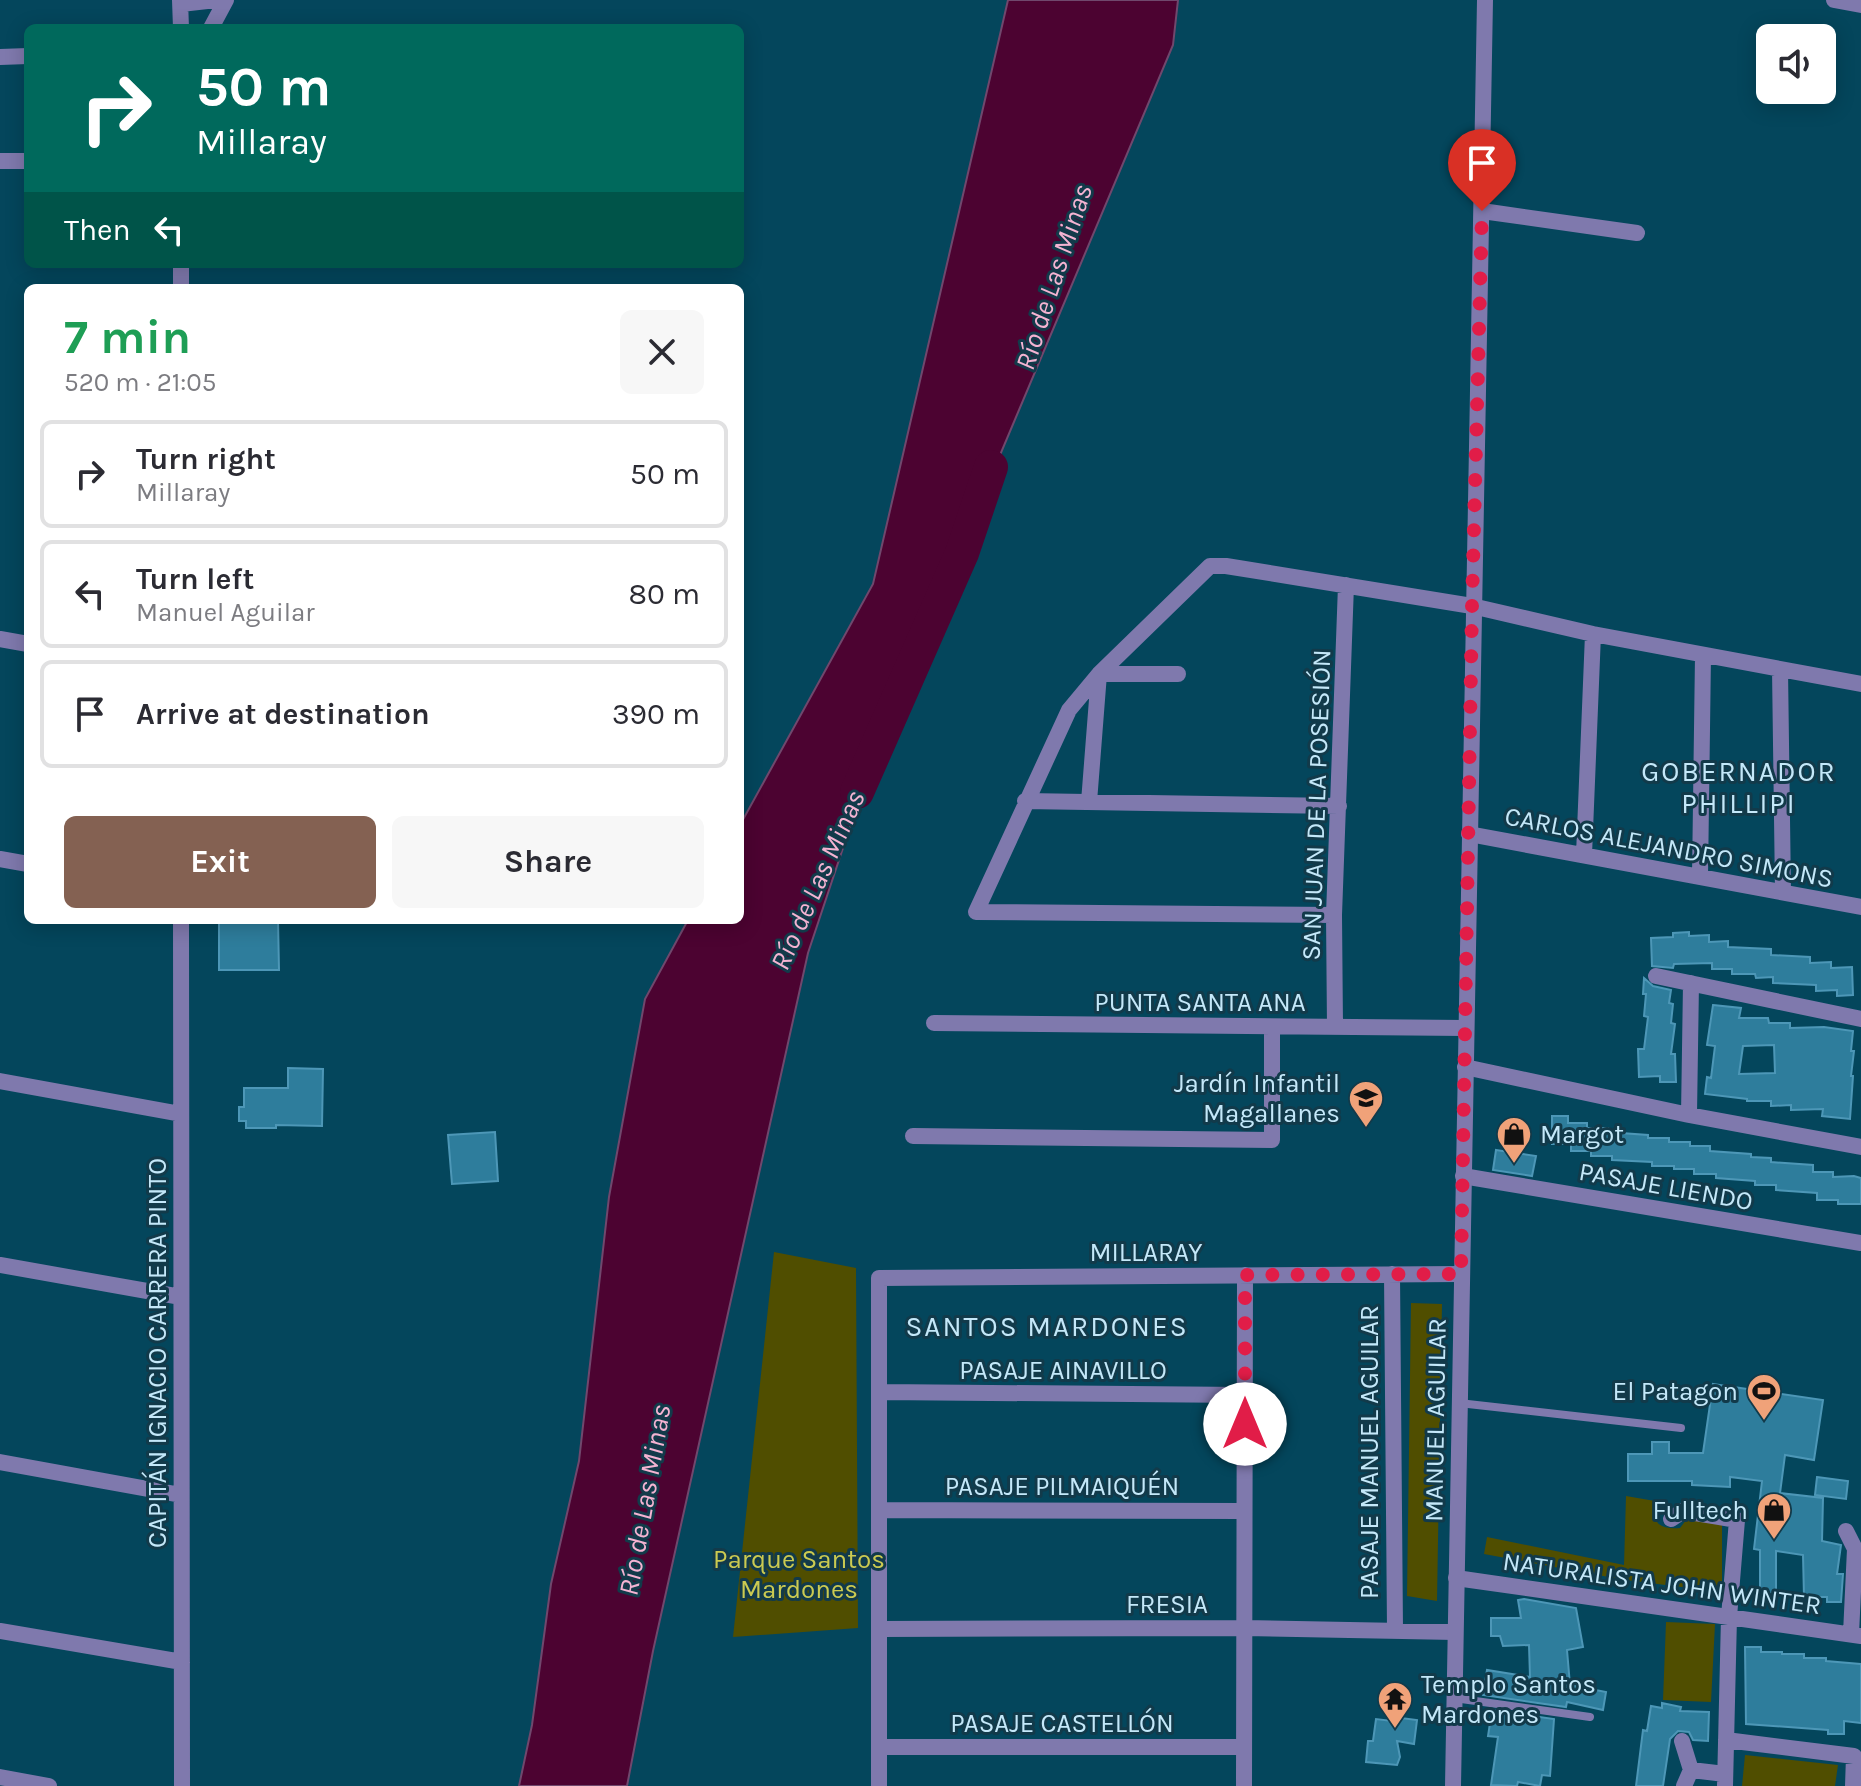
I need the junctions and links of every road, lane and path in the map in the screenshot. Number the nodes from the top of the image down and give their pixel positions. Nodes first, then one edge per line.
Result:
1 (216, 0) edge
2 (226, 0) edge
3 (1485, 0) edge
4 (1834, 0) edge
5 (180, 2) edge
6 (1861, 5) edge
7 (181, 24) edge
8 (213, 24) edge
9 (24, 56) edge
10 (0, 57) edge
11 (0, 161) edge
12 (24, 161) edge
13 (1482, 211) junction
14 (1637, 233) dead end
15 (1346, 585) junction
16 (1472, 606) junction
17 (1593, 634) junction
18 (0, 639) edge
19 (24, 643) edge
20 (1703, 655) junction
21 (1780, 669) junction
22 (1099, 674) junction
23 (1178, 674) dead end
24 (1861, 684) edge
25 (1025, 801) junction
26 (1089, 802) junction
27 (1339, 806) junction
28 (1469, 834) junction
29 (1584, 855) junction
30 (0, 859) edge
31 (24, 863) edge
32 (1700, 877) junction
33 (1783, 892) junction
34 (1861, 907) edge
35 (1334, 915) junction
36 (181, 924) edge
37 (1656, 976) dead end
38 (1691, 983) junction
39 (1861, 1019) edge
40 (934, 1023) dead end
41 (1272, 1027) junction
42 (1335, 1027) junction
43 (1465, 1028) junction
44 (1465, 1067) junction
45 (0, 1081) edge
46 (181, 1114) junction
47 (1689, 1115) junction
48 (913, 1136) dead end
49 (1861, 1147) edge
50 (1463, 1176) junction
51 (1861, 1243) edge
52 (0, 1265) edge
53 (1392, 1274) junction
54 (1461, 1274) junction
55 (1245, 1275) junction
56 (181, 1297) junction
57 (881, 1392) junction
58 (1245, 1395) junction
59 (1459, 1403) junction
60 (1681, 1428) dead end
61 (0, 1462) edge
62 (181, 1495) junction
63 (879, 1510) junction
64 (1244, 1511) junction
65 (1671, 1519) dead end
66 (1846, 1531) dead end
67 (1456, 1578) junction
68 (1729, 1617) junction
69 (1244, 1628) junction
70 (879, 1629) junction
71 (1395, 1630) junction
72 (0, 1631) edge
73 (1455, 1632) junction
74 (1856, 1635) edge
75 (182, 1662) junction
76 (1454, 1698) junction
77 (1590, 1717) dead end
78 (1726, 1740) junction
79 (1682, 1741) dead end
80 (879, 1747) junction
81 (1244, 1747) junction
82 (1691, 1770) junction
83 (0, 1777) edge
84 (1725, 1780) edge
85 (49, 1786) edge
86 (182, 1786) edge
87 (879, 1786) edge
88 (1244, 1786) edge
89 (1453, 1786) edge
90 (1684, 1786) edge
91 (1853, 1786) edge

1 - 5 street
2 - 8 street
3 - 13 street, MANUEL AGUILAR
4 - 6 street
5 - 7 street
9 - 10 street
11 - 12 street
13 - 14 street
13 - 16 street, MANUEL AGUILAR
15 - 16 street
15 - 22 street
15 - 27 street, SAN JUAN DE LA POSESIÓN
16 - 17 street
16 - 28 street, MANUEL AGUILAR
17 - 20 street
17 - 29 street
18 - 19 street
20 - 21 street
20 - 32 street
21 - 24 street
21 - 33 street
22 - 23 street
22 - 25 street
22 - 26 street
25 - 26 street
25 - 35 street
26 - 27 street
27 - 35 street, SAN JUAN DE LA POSESIÓN
28 - 29 street, CARLOS ALEJANDRO SIMONS
28 - 43 street, MANUEL AGUILAR
29 - 32 street, CARLOS ALEJANDRO SIMONS
30 - 31 street
32 - 33 street, CARLOS ALEJANDRO SIMONS
33 - 34 street, CARLOS ALEJANDRO SIMONS
35 - 42 street, SAN JUAN DE LA POSESIÓN
36 - 46 street, CAPITÁN IGNACIO CARRERA PINTO
37 - 38 street
38 - 39 street
38 - 47 street
40 - 41 street, PUNTA SANTA ANA
41 - 42 street, PUNTA SANTA ANA
41 - 48 street
42 - 43 street, PUNTA SANTA ANA
43 - 44 street, MANUEL AGUILAR
44 - 47 street
44 - 50 street, MANUEL AGUILAR
45 - 46 street
46 - 56 street, CAPITÁN IGNACIO CARRERA PINTO
47 - 49 street
50 - 51 street, PASAJE LIENDO
50 - 54 street, MANUEL AGUILAR
52 - 56 street
53 - 54 street, MILLARAY
53 - 55 street, MILLARAY
53 - 71 street, PASAJE MANUEL AGUILAR
54 - 59 street, MANUEL AGUILAR
55 - 57 street, MILLARAY
55 - 58 street
56 - 62 street, CAPITÁN IGNACIO CARRERA PINTO
57 - 58 street, PASAJE AINAVILLO
57 - 63 street
58 - 64 street
59 - 60 lane
59 - 67 street, MANUEL AGUILAR
61 - 62 street
62 - 75 street, CAPITÁN IGNACIO CARRERA PINTO
63 - 64 street, PASAJE PILMAIQUÉN
63 - 70 street
64 - 69 street
65 - 68 street
66 - 74 street
67 - 68 street, NATURALISTA JOHN WINTER
67 - 73 street, MANUEL AGUILAR
68 - 74 street, NATURALISTA JOHN WINTER
68 - 78 street
69 - 70 street, FRESIA
69 - 71 street, FRESIA
69 - 81 street
70 - 80 street
71 - 73 street, FRESIA
72 - 75 street
73 - 76 street, MANUEL AGUILAR
75 - 86 street, CAPITÁN IGNACIO CARRERA PINTO
76 - 77 lane
76 - 89 street, MANUEL AGUILAR
78 - 84 street
78 - 91 street
79 - 82 street
80 - 81 street, PASAJE CASTELLÓN
80 - 87 street
81 - 88 street
82 - 84 street
82 - 90 street
83 - 85 street

